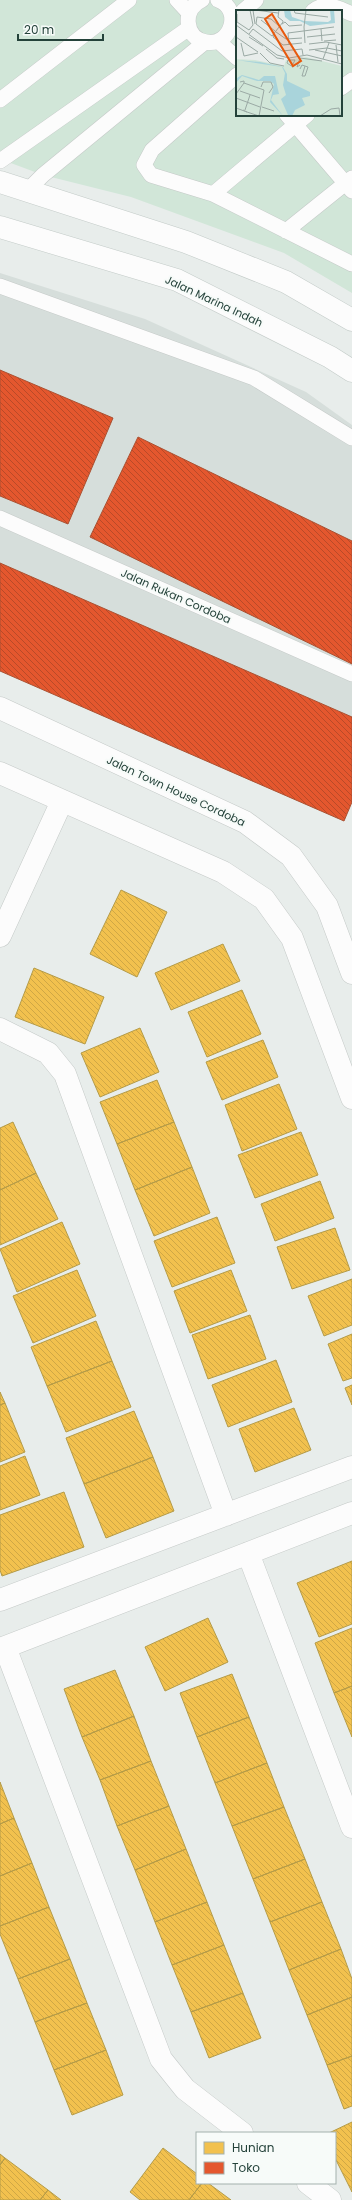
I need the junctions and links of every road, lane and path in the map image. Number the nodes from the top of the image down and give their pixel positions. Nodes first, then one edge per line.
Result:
1 (129, 0) edge
2 (177, 0) edge
3 (202, 0) edge
4 (256, 0) edge
5 (225, 2) edge
6 (245, 10) edge
7 (314, 10) edge
8 (352, 14) edge
9 (236, 15) edge
10 (236, 19) edge
11 (189, 20) junction
12 (212, 41) junction
13 (236, 57) edge
14 (236, 76) edge
15 (352, 80) edge
16 (342, 87) edge
17 (0, 100) edge
18 (296, 118) edge
19 (0, 161) edge
20 (0, 182) edge
21 (350, 184) edge
22 (27, 191) junction
23 (213, 194) junction
24 (0, 227) edge
25 (286, 232) junction
26 (352, 264) edge
27 (0, 286) edge
28 (352, 320) edge
29 (352, 370) edge
30 (352, 438) edge
31 (0, 518) edge
32 (352, 674) edge
33 (0, 708) edge
34 (0, 773) edge
35 (62, 800) junction
36 (0, 936) edge
37 (352, 973) edge
38 (0, 1029) edge
39 (352, 1098) edge
40 (352, 1467) edge
41 (352, 1513) edge
42 (226, 1514) junction
43 (248, 1553) junction
44 (0, 1600) edge
45 (2, 1648) edge
46 (352, 1827) edge
47 (241, 2132) edge
48 (309, 2184) edge
49 (330, 2200) edge

1 - 17 lane
2 - 11 lane
3 - 11 lane
4 - 6 lane
5 - 9 lane
7 - 8 lane
10 - 12 lane
11 - 12 lane
11 - 19 lane
12 - 13 lane
12 - 22 lane
14 - 23 lane
15 - 16 lane
18 - 21 lane
18 - 23 lane
20 - 22 street
21 - 25 lane
22 - 28 street
23 - 25 lane
24 - 29 street, Jalan Marina Indah
25 - 26 lane
27 - 30 lane
31 - 32 lane, Jalan Rukan Cordoba
33 - 37 street, Jalan Town House Cordoba
34 - 35 street
35 - 36 street
35 - 39 street
38 - 42 street
40 - 42 street
41 - 43 street
42 - 44 street
43 - 45 street
43 - 46 street
45 - 47 street
48 - 49 street

